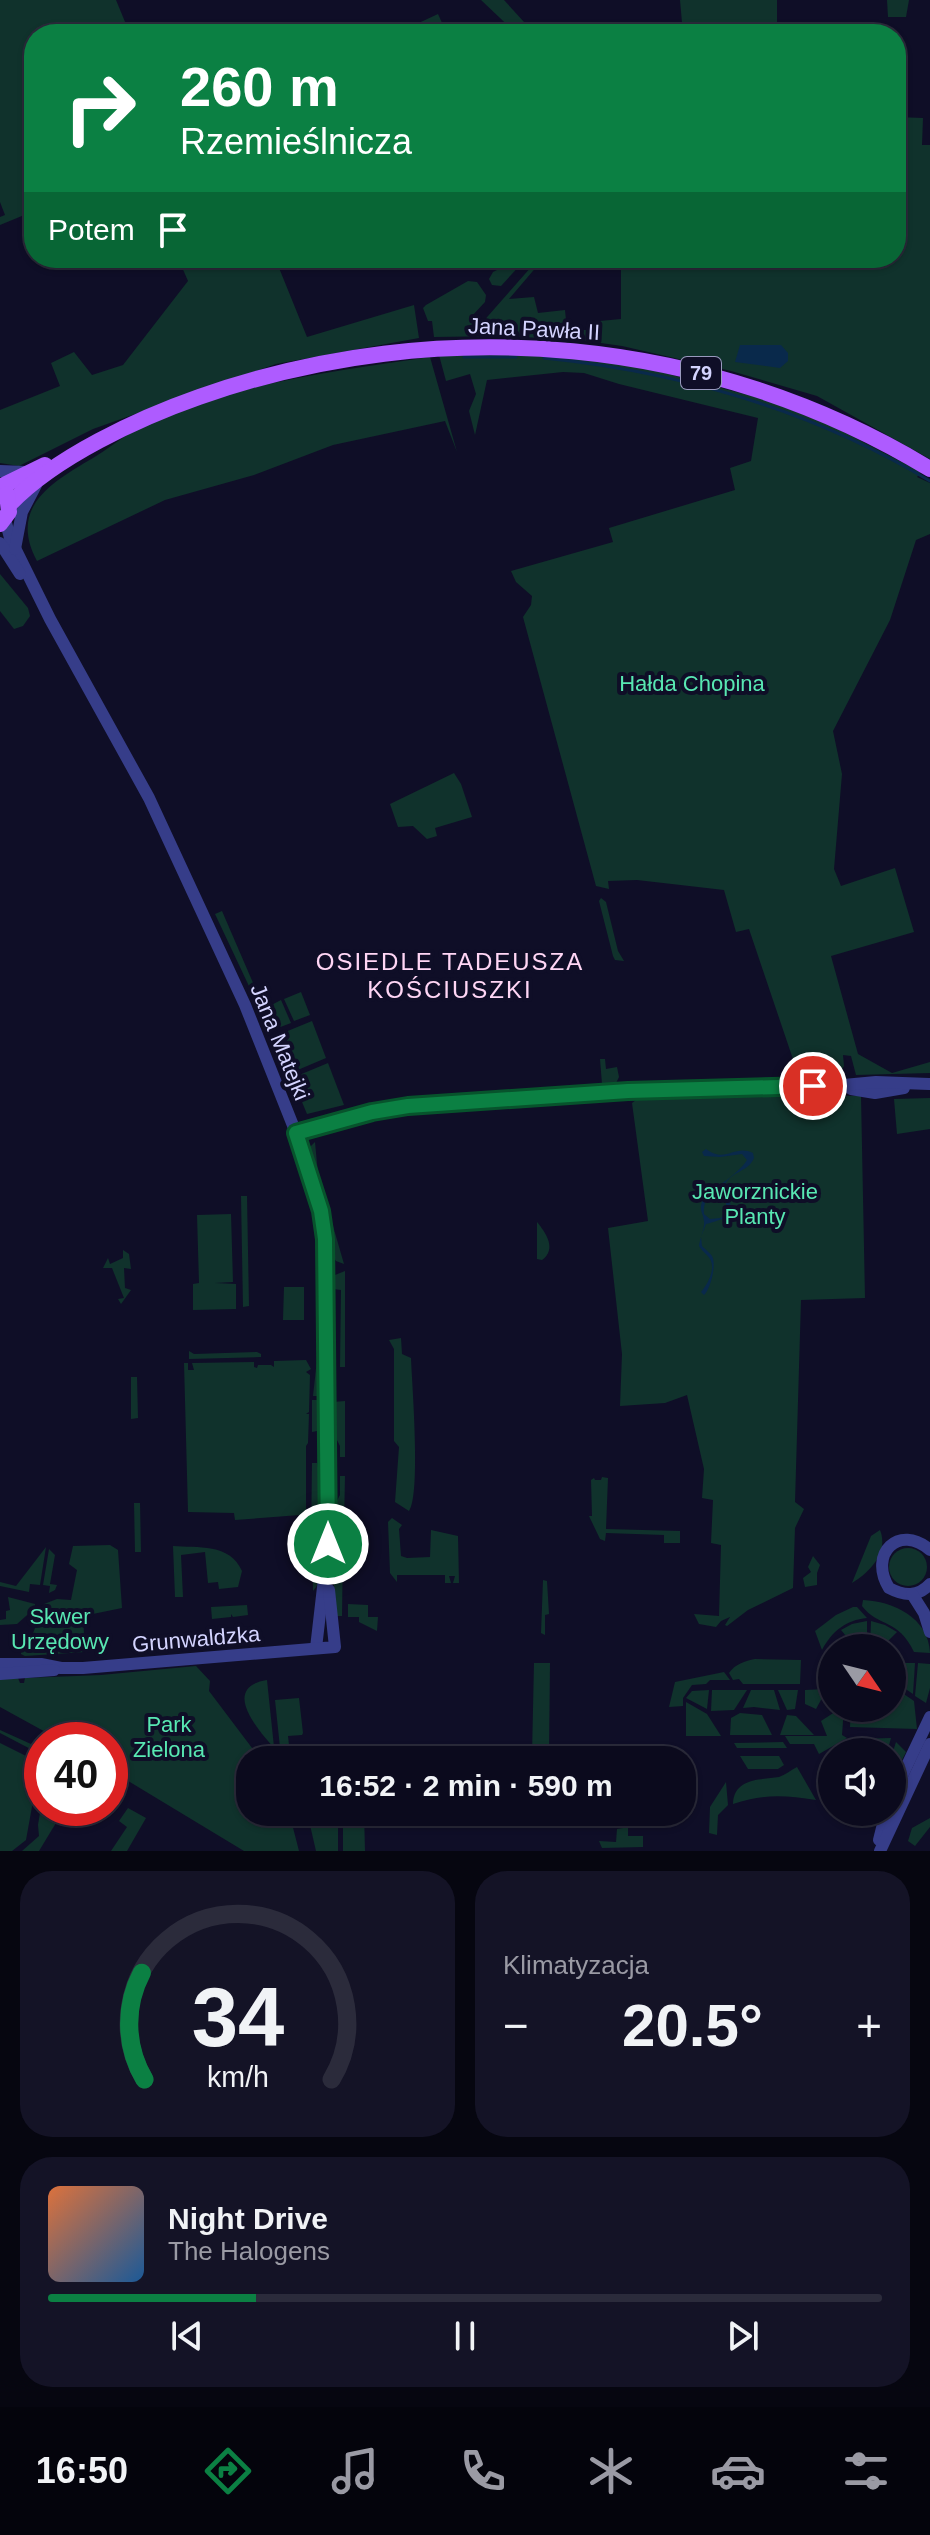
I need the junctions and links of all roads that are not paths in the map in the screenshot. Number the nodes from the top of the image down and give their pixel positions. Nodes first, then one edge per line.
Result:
1 (126, 426) junction
2 (930, 469) edge
3 (0, 471) edge
4 (36, 475) junction
5 (0, 488) edge
6 (5, 515) edge
7 (5, 549) edge
8 (929, 1084) edge
9 (296, 1133) junction
10 (930, 1549) edge
11 (327, 1567) junction
12 (922, 1589) edge
13 (930, 1602) edge
14 (930, 1632) edge
15 (335, 1647) joint
16 (316, 1648) junction
17 (0, 1664) edge
18 (61, 1668) junction
19 (0, 1674) edge
20 (930, 1717) edge
21 (930, 1744) edge
22 (906, 1769) edge
23 (883, 1826) edge
24 (879, 1851) edge

1 - 2 main road, Jana Pawła II / 79
1 - 4 main road, Jana Pawła II / 79
1 - 4 main road, Jana Pawła II
3 - 4 street
4 - 5 main road, Jana Pawła II
4 - 6 main road, Jana Pawła II
4 - 7 street
5 - 6 main road
6 - 7 street, Jana Matejki
7 - 9 street, Jana Matejki
8 - 9 street
9 - 11 street, Jana Matejki
10 - 12 street
11 - 15 street, Jana Matejki
11 - 16 street, Jana Matejki
12 - 13 street
12 - 14 street
15 - 16 street, Grunwaldzka
16 - 18 street, Grunwaldzka
17 - 18 street, Grunwaldzka
18 - 19 street, Grunwaldzka
20 - 22 street
21 - 24 street
23 - 24 street

